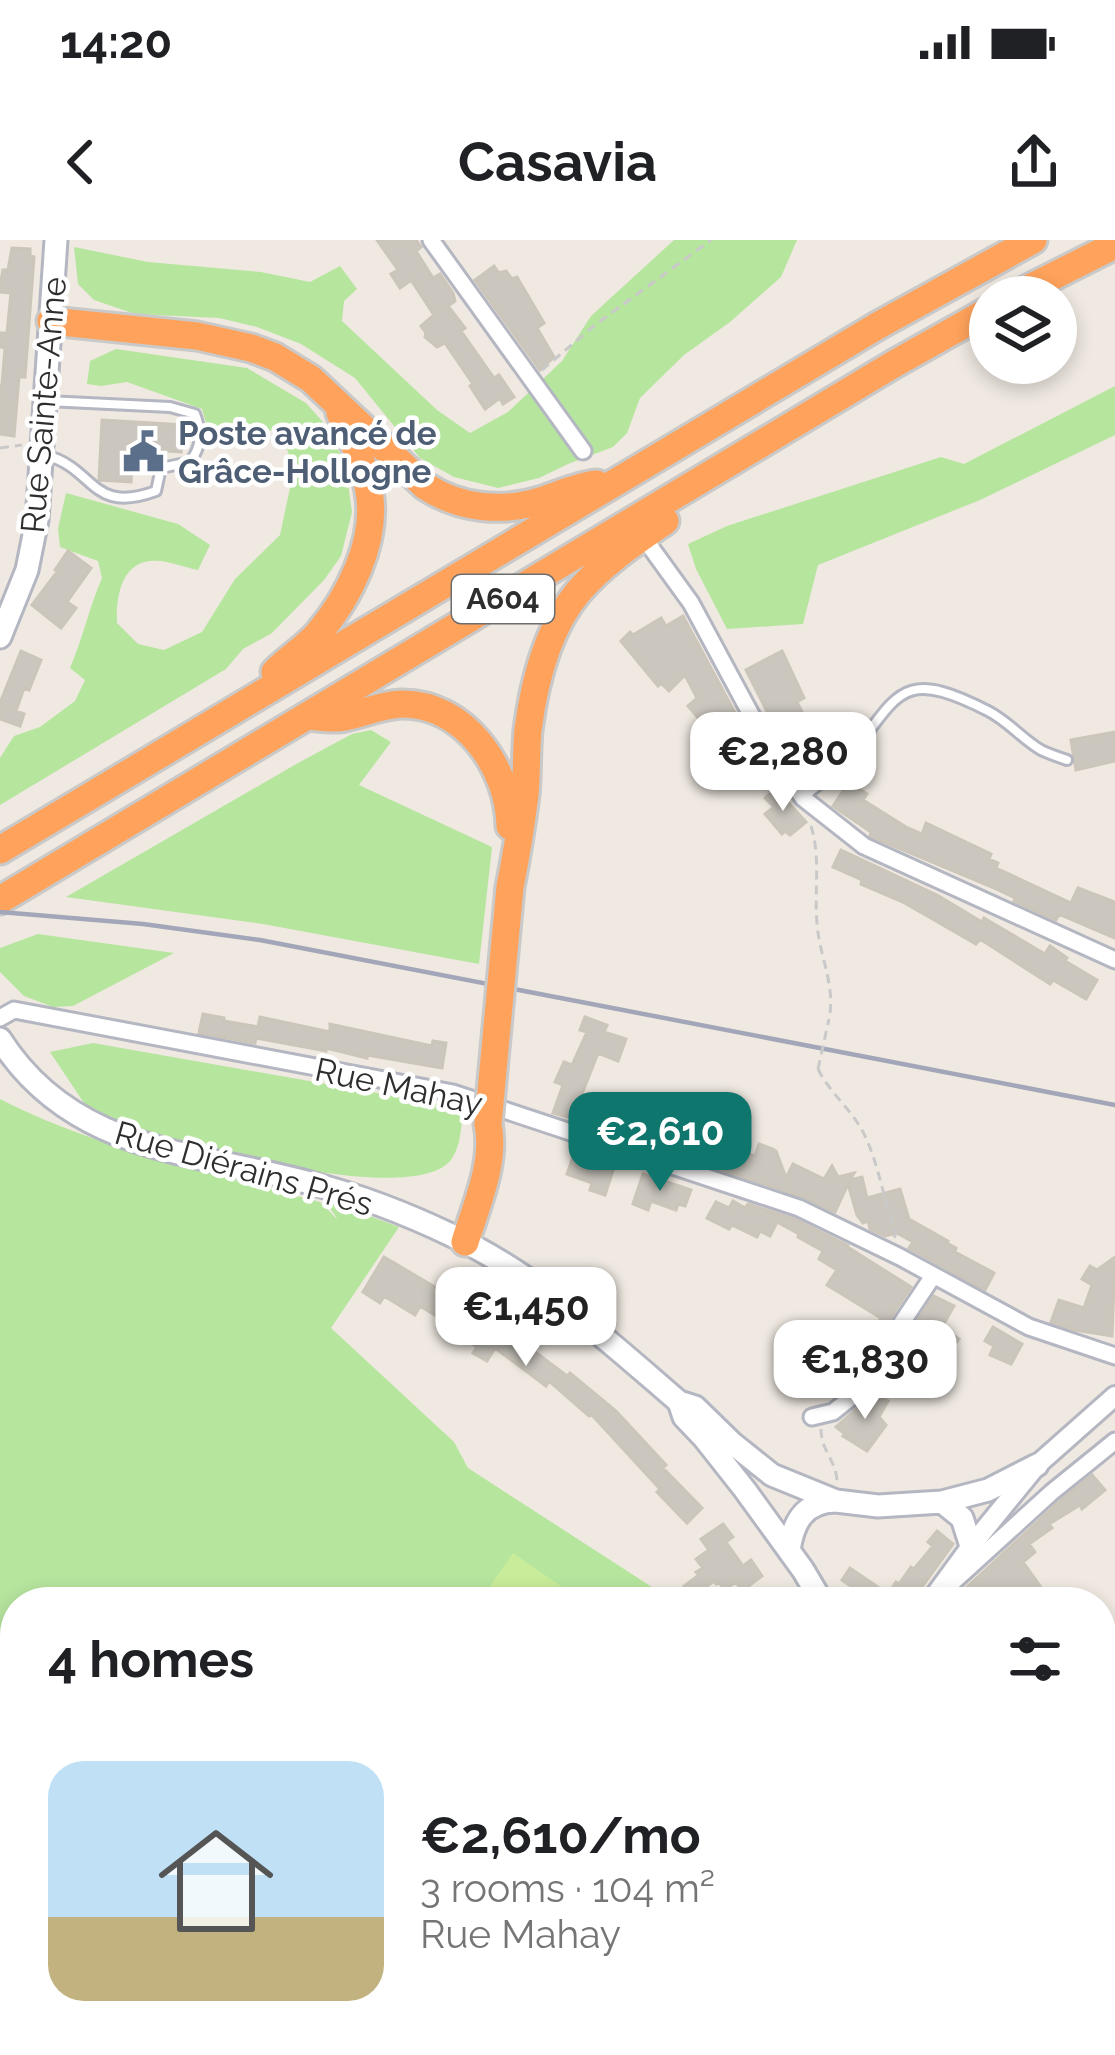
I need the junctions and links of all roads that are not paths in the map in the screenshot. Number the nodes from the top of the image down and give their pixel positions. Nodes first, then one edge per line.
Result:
1 (56, 240) edge
2 (431, 240) edge
3 (1033, 240) edge
4 (1115, 245) edge
5 (1054, 276) edge
6 (51, 321) junction
7 (969, 322) edge
8 (45, 401) junction
9 (335, 404) junction
10 (42, 448) junction
11 (583, 451) dead end
12 (699, 481) junction
13 (619, 482) junction
14 (649, 545) dead end
15 (0, 637) edge
16 (241, 707) junction
17 (307, 716) junction
18 (1067, 760) dead end
19 (803, 798) junction
20 (0, 850) edge
21 (511, 884) junction
22 (0, 900) edge
23 (1115, 960) edge
24 (0, 1018) edge
25 (0, 1039) edge
26 (457, 1238) junction
27 (932, 1276) junction
28 (1115, 1342) edge
29 (1095, 1349) junction
30 (1115, 1356) edge
31 (1115, 1396) edge
32 (679, 1402) junction
33 (812, 1417) dead end
34 (1115, 1442) edge
35 (1037, 1465) junction
36 (836, 1501) junction
37 (942, 1502) junction
38 (971, 1546) junction
39 (789, 1552) junction
40 (812, 1587) edge
41 (941, 1587) edge
42 (949, 1587) edge

1 - 6 main road, Rue Sainte-Anne
2 - 11 street
3 - 13 highway, A604
4 - 5 highway
6 - 8 main road, Rue Sainte-Anne
6 - 9 highway
7 - 12 highway, A604
8 - 10 main road, Rue Sainte-Anne
8 - 10 lane
9 - 13 highway
9 - 16 highway
10 - 15 main road, Rue Sainte-Anne
12 - 17 highway, A604
12 - 21 highway
13 - 16 highway, A604
14 - 19 street
16 - 20 highway, A604
17 - 21 highway
17 - 22 highway, A604
18 - 19 lane
19 - 23 street
21 - 26 highway, bridge
24 - 27 street, Rue Mahay
25 - 26 main road, Rue Diérains Prés
26 - 32 main road, Rue Diérains Prés
27 - 29 street, Rue Mahay
27 - 33 street
28 - 29 street
29 - 30 street, Rue Mahay
31 - 35 street
32 - 36 main road, Rue Diérains Prés
32 - 39 main road, Rue Diérains Prés
34 - 42 street
35 - 37 main road, Rue Diérains Prés
35 - 38 street
36 - 37 main road, Rue Diérains Prés
36 - 39 main road
37 - 38 main road
38 - 41 street
39 - 40 main road, Rue Diérains Prés

